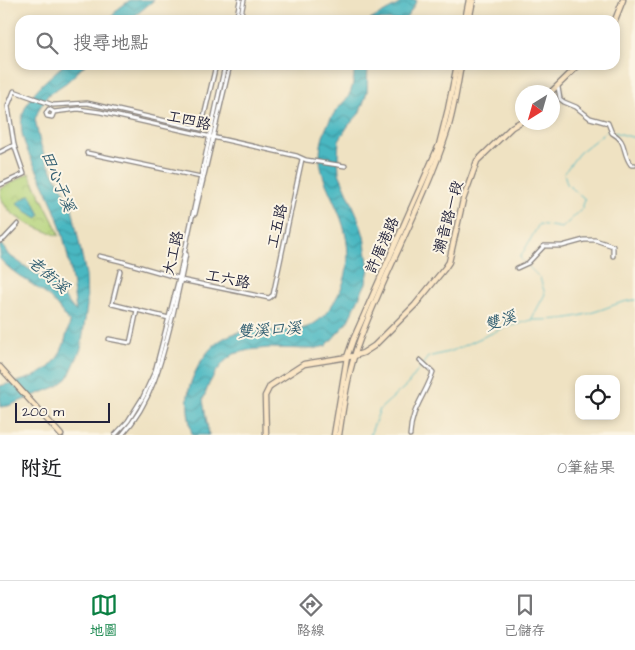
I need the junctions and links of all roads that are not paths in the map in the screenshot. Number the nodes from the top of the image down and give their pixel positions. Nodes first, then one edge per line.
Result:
1 (240, 0) edge
2 (244, 0) edge
3 (469, 0) edge
4 (473, 0) edge
5 (623, 0) edge
6 (237, 15) edge
7 (241, 15) edge
8 (468, 15) edge
9 (469, 15) edge
10 (617, 15) edge
11 (215, 70) edge
12 (224, 70) edge
13 (229, 70) edge
14 (456, 70) edge
15 (460, 70) edge
16 (574, 70) edge
17 (560, 86) edge
18 (560, 99) edge
19 (54, 112) dead end
20 (515, 125) edge
21 (212, 137) junction
22 (14, 144) junction
23 (0, 152) edge
24 (88, 153) dead end
25 (437, 153) junction
26 (302, 159) junction
27 (635, 165) edge
28 (344, 166) dead end
29 (202, 178) junction
30 (0, 185) edge
31 (18, 224) dead end
32 (0, 241) edge
33 (99, 256) dead end
34 (613, 256) dead end
35 (517, 268) dead end
36 (120, 271) dead end
37 (180, 279) junction
38 (271, 297) joint
39 (138, 310) junction
40 (170, 318) junction
41 (109, 338) dead end
42 (351, 357) junction
43 (422, 362) dead end
44 (0, 366) edge
45 (61, 435) edge
46 (116, 435) edge
47 (122, 435) edge
48 (266, 435) edge
49 (334, 435) edge
50 (339, 435) edge
51 (410, 435) edge

1 - 6 street
2 - 7 street
3 - 8 street
4 - 9 street
5 - 10 street
11 - 22 street
12 - 21 street, 大工路
13 - 21 street, 大工路
14 - 25 street, 許厝港路
15 - 25 street, 許厝港路
16 - 17 street
18 - 27 street
19 - 21 street, 工四路
20 - 42 street, 潮音路一段
21 - 26 street, 工四路
21 - 29 street, 大工路
22 - 23 street
22 - 30 street
24 - 29 street
25 - 42 street, 許厝港路
26 - 28 street, 工四路
26 - 38 street, 工五路
29 - 37 street, 大工路
31 - 32 street
33 - 37 street, 工六路
34 - 35 street
36 - 39 street
37 - 38 street, 工六路
37 - 40 street, 大工路
39 - 40 street
39 - 41 street
40 - 46 street, 大工路
40 - 47 street, 大工路
42 - 48 street, 潮音路一段
42 - 49 street, 許厝港路
42 - 50 street, 許厝港路
43 - 51 street
44 - 45 street

